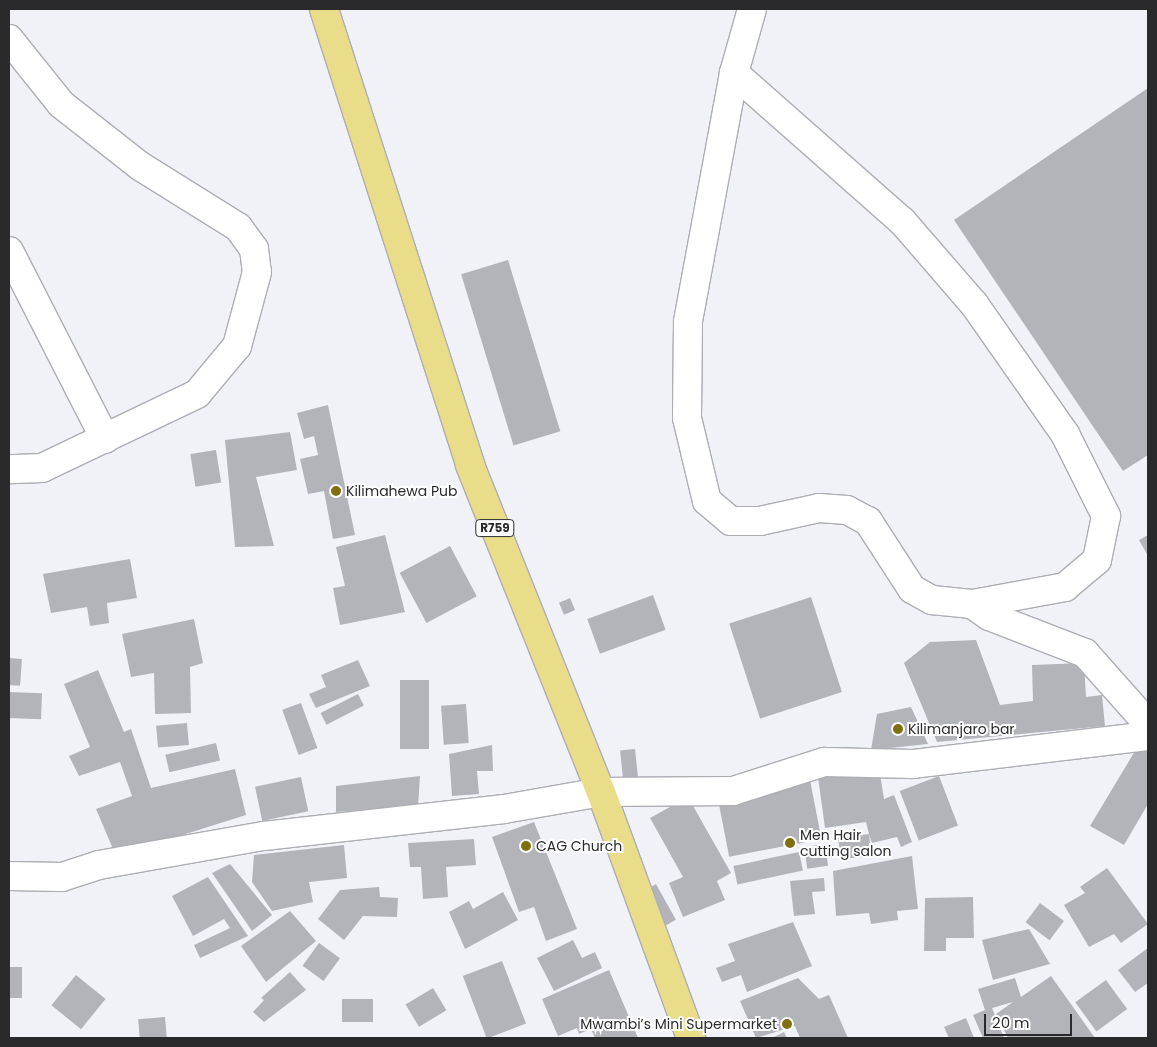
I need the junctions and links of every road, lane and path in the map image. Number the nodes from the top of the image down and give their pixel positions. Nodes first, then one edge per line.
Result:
1 (324, 9) edge
2 (752, 9) edge
3 (9, 39) edge
4 (734, 73) junction
5 (9, 251) edge
6 (105, 439) junction
7 (9, 469) edge
8 (972, 604) junction
9 (1148, 724) edge
10 (1148, 736) edge
11 (601, 792) junction
12 (9, 876) edge
13 (691, 1038) edge

1 - 11 main road, R759
2 - 4 street
3 - 6 street
4 - 8 street
4 - 8 street
5 - 6 street
6 - 7 street
8 - 9 street
10 - 11 street
11 - 12 street
11 - 13 main road, R759

